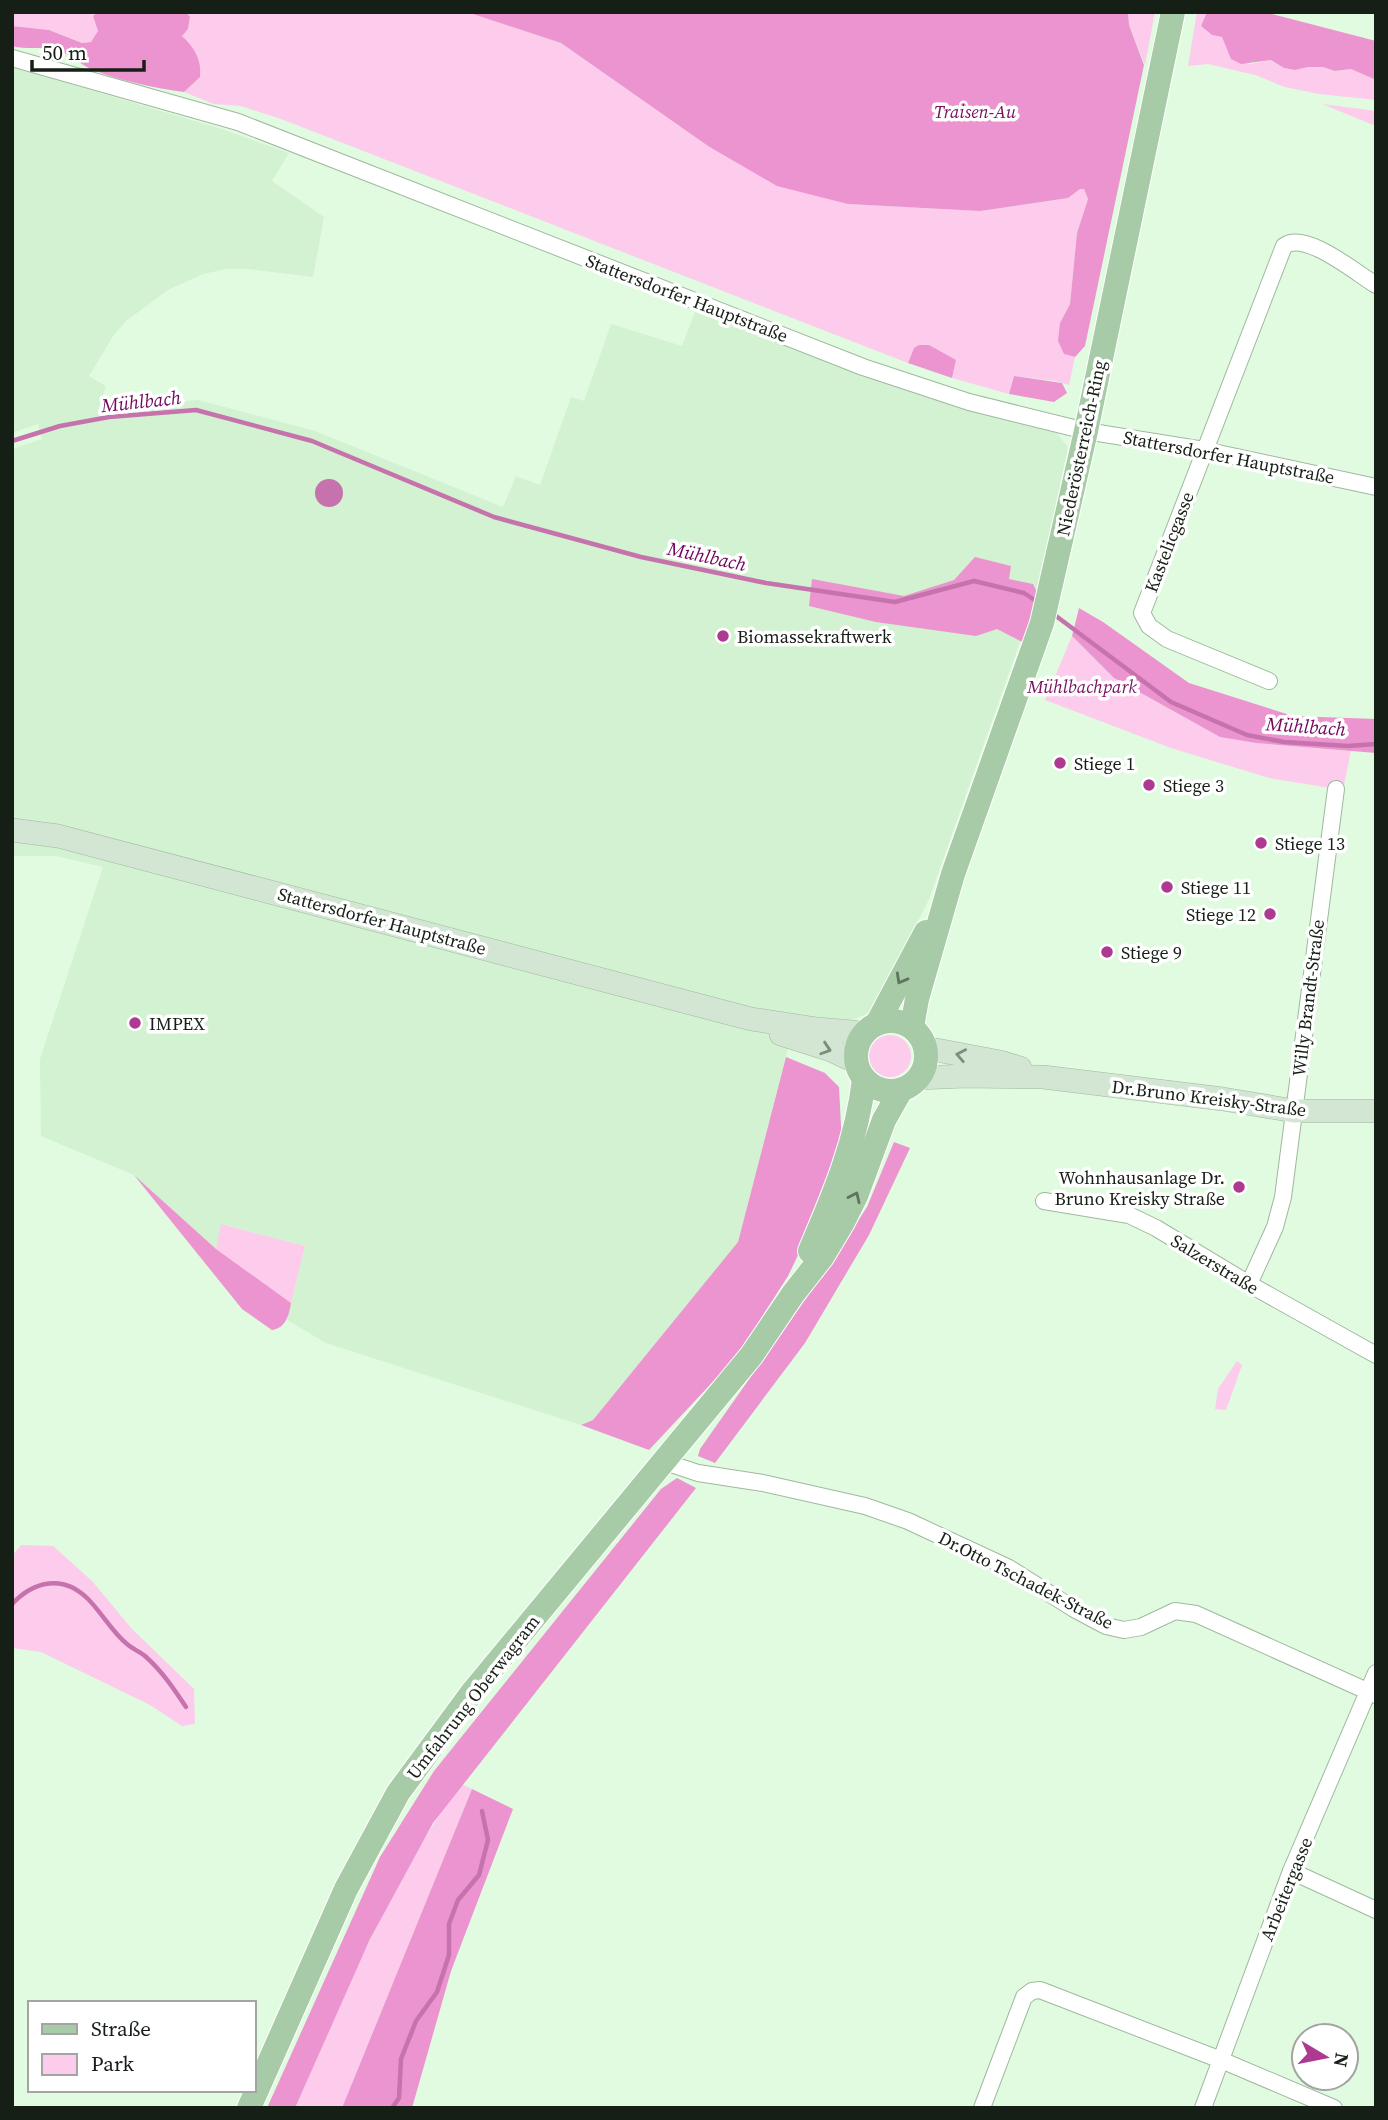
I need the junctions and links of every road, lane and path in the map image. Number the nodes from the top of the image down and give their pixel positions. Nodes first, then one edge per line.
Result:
1 (1173, 12) edge
2 (12, 58) edge
3 (1376, 285) edge
4 (1086, 431) junction
5 (1204, 450) junction
6 (1376, 487) edge
7 (1269, 681) dead end
8 (1336, 789) dead end
9 (12, 830) edge
10 (953, 874) junction
11 (751, 1019) junction
12 (870, 1027) junction
13 (912, 1027) junction
14 (926, 1048) junction
15 (860, 1070) junction
16 (1043, 1077) junction
17 (910, 1084) junction
18 (1294, 1111) junction
19 (1376, 1111) edge
20 (1044, 1201) dead end
21 (816, 1253) junction
22 (1249, 1284) junction
23 (1376, 1355) edge
24 (664, 1462) junction
25 (1376, 1673) edge
26 (1372, 1693) edge
27 (1292, 1871) junction
28 (1376, 1910) edge
29 (1221, 2060) junction
30 (249, 2108) edge
31 (982, 2108) edge
32 (1203, 2108) edge
33 (1334, 2108) edge

1 - 4 main road, Niederösterreich-Ring
2 - 4 street, Stattersdorfer Hauptstraße
3 - 5 street
4 - 5 street, Stattersdorfer Hauptstraße
4 - 10 main road, Niederösterreich-Ring
5 - 6 street, Stattersdorfer Hauptstraße
5 - 7 street, Kastelicgasse
8 - 18 street, Willy Brandt-Straße
9 - 11 main road, Stattersdorfer Hauptstraße
10 -> 12 main road, Niederösterreich-Ring
10 - 13 main road, Niederösterreich-Ring
11 - 12 main road, Stattersdorfer Hauptstraße
11 -> 15 main road, Stattersdorfer Hauptstraße
12 - 13 main road
12 - 15 main road
13 - 14 main road
16 -> 14 main road, Dr.Bruno Kreisky-Straße
14 - 17 main road
15 - 17 main road
15 - 21 main road
16 - 17 main road, Dr.Bruno Kreisky-Straße
16 - 18 main road, Dr.Bruno Kreisky-Straße
21 -> 17 main road
18 - 19 main road, Dr.Bruno Kreisky-Straße
18 - 22 street, Willy Brandt-Straße
20 - 22 street, Salzerstraße
21 - 24 main road
22 - 23 street, Salzerstraße
24 - 26 street, Dr.Otto Tschadek-Straße
24 - 30 main road, Umfahrung Oberwagram
25 - 26 street, Arbeitergasse
26 - 27 street, Arbeitergasse
27 - 28 street
27 - 29 street, Arbeitergasse
29 - 31 street
29 - 32 street, Arbeitergasse
29 - 33 street

